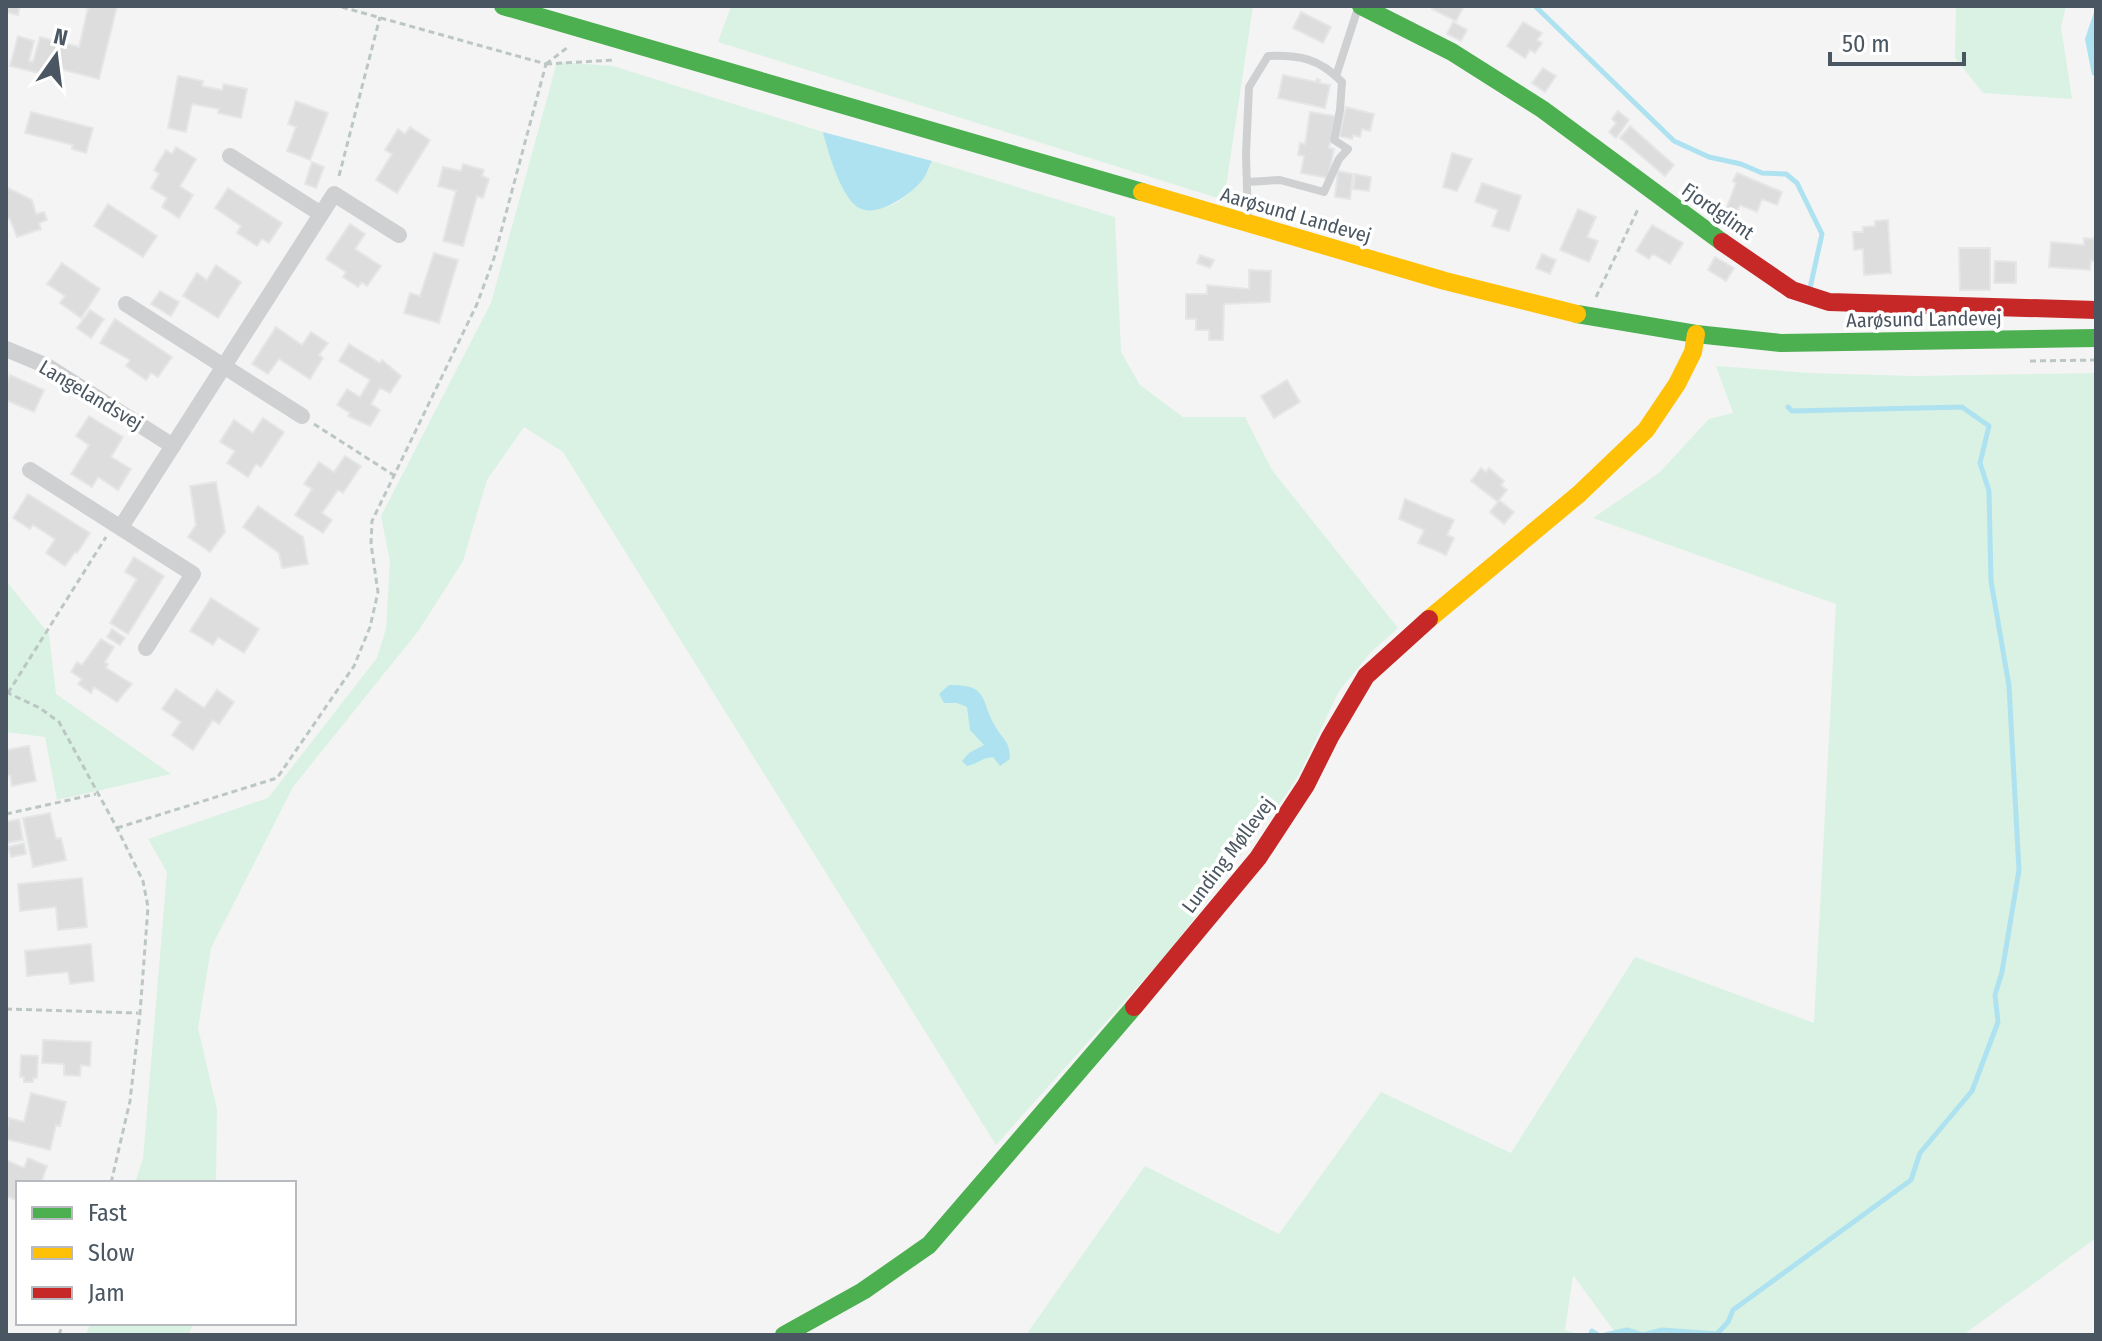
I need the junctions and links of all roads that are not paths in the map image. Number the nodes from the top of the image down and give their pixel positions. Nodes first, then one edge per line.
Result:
1 (1360, 6) edge
2 (509, 7) edge
3 (1336, 76) junction
4 (230, 156) dead end
5 (1247, 182) junction
6 (321, 214) junction
7 (1248, 223) junction
8 (399, 235) dead end
9 (126, 304) dead end
10 (2096, 310) edge
11 (1696, 334) junction
12 (2096, 338) edge
13 (6, 349) edge
14 (224, 366) junction
15 (302, 416) road end
16 (173, 446) junction
17 (30, 470) dead end
18 (121, 527) junction
19 (146, 648) dead end
20 (784, 1335) edge

1 - 3 lane
1 - 10 street, Fjordglimt
2 - 7 street, Aarøsund Landevej
3 - 5 lane
3 - 5 lane
4 - 6 street
5 - 7 lane
6 - 8 street
6 - 14 street
7 - 11 street, Aarøsund Landevej
9 - 14 street
11 - 12 street, Aarøsund Landevej
11 - 20 street, Lunding Møllevej
13 - 16 street, Langelandsvej
14 - 15 street
14 - 16 street
16 - 18 street
17 - 18 street
18 - 19 street

